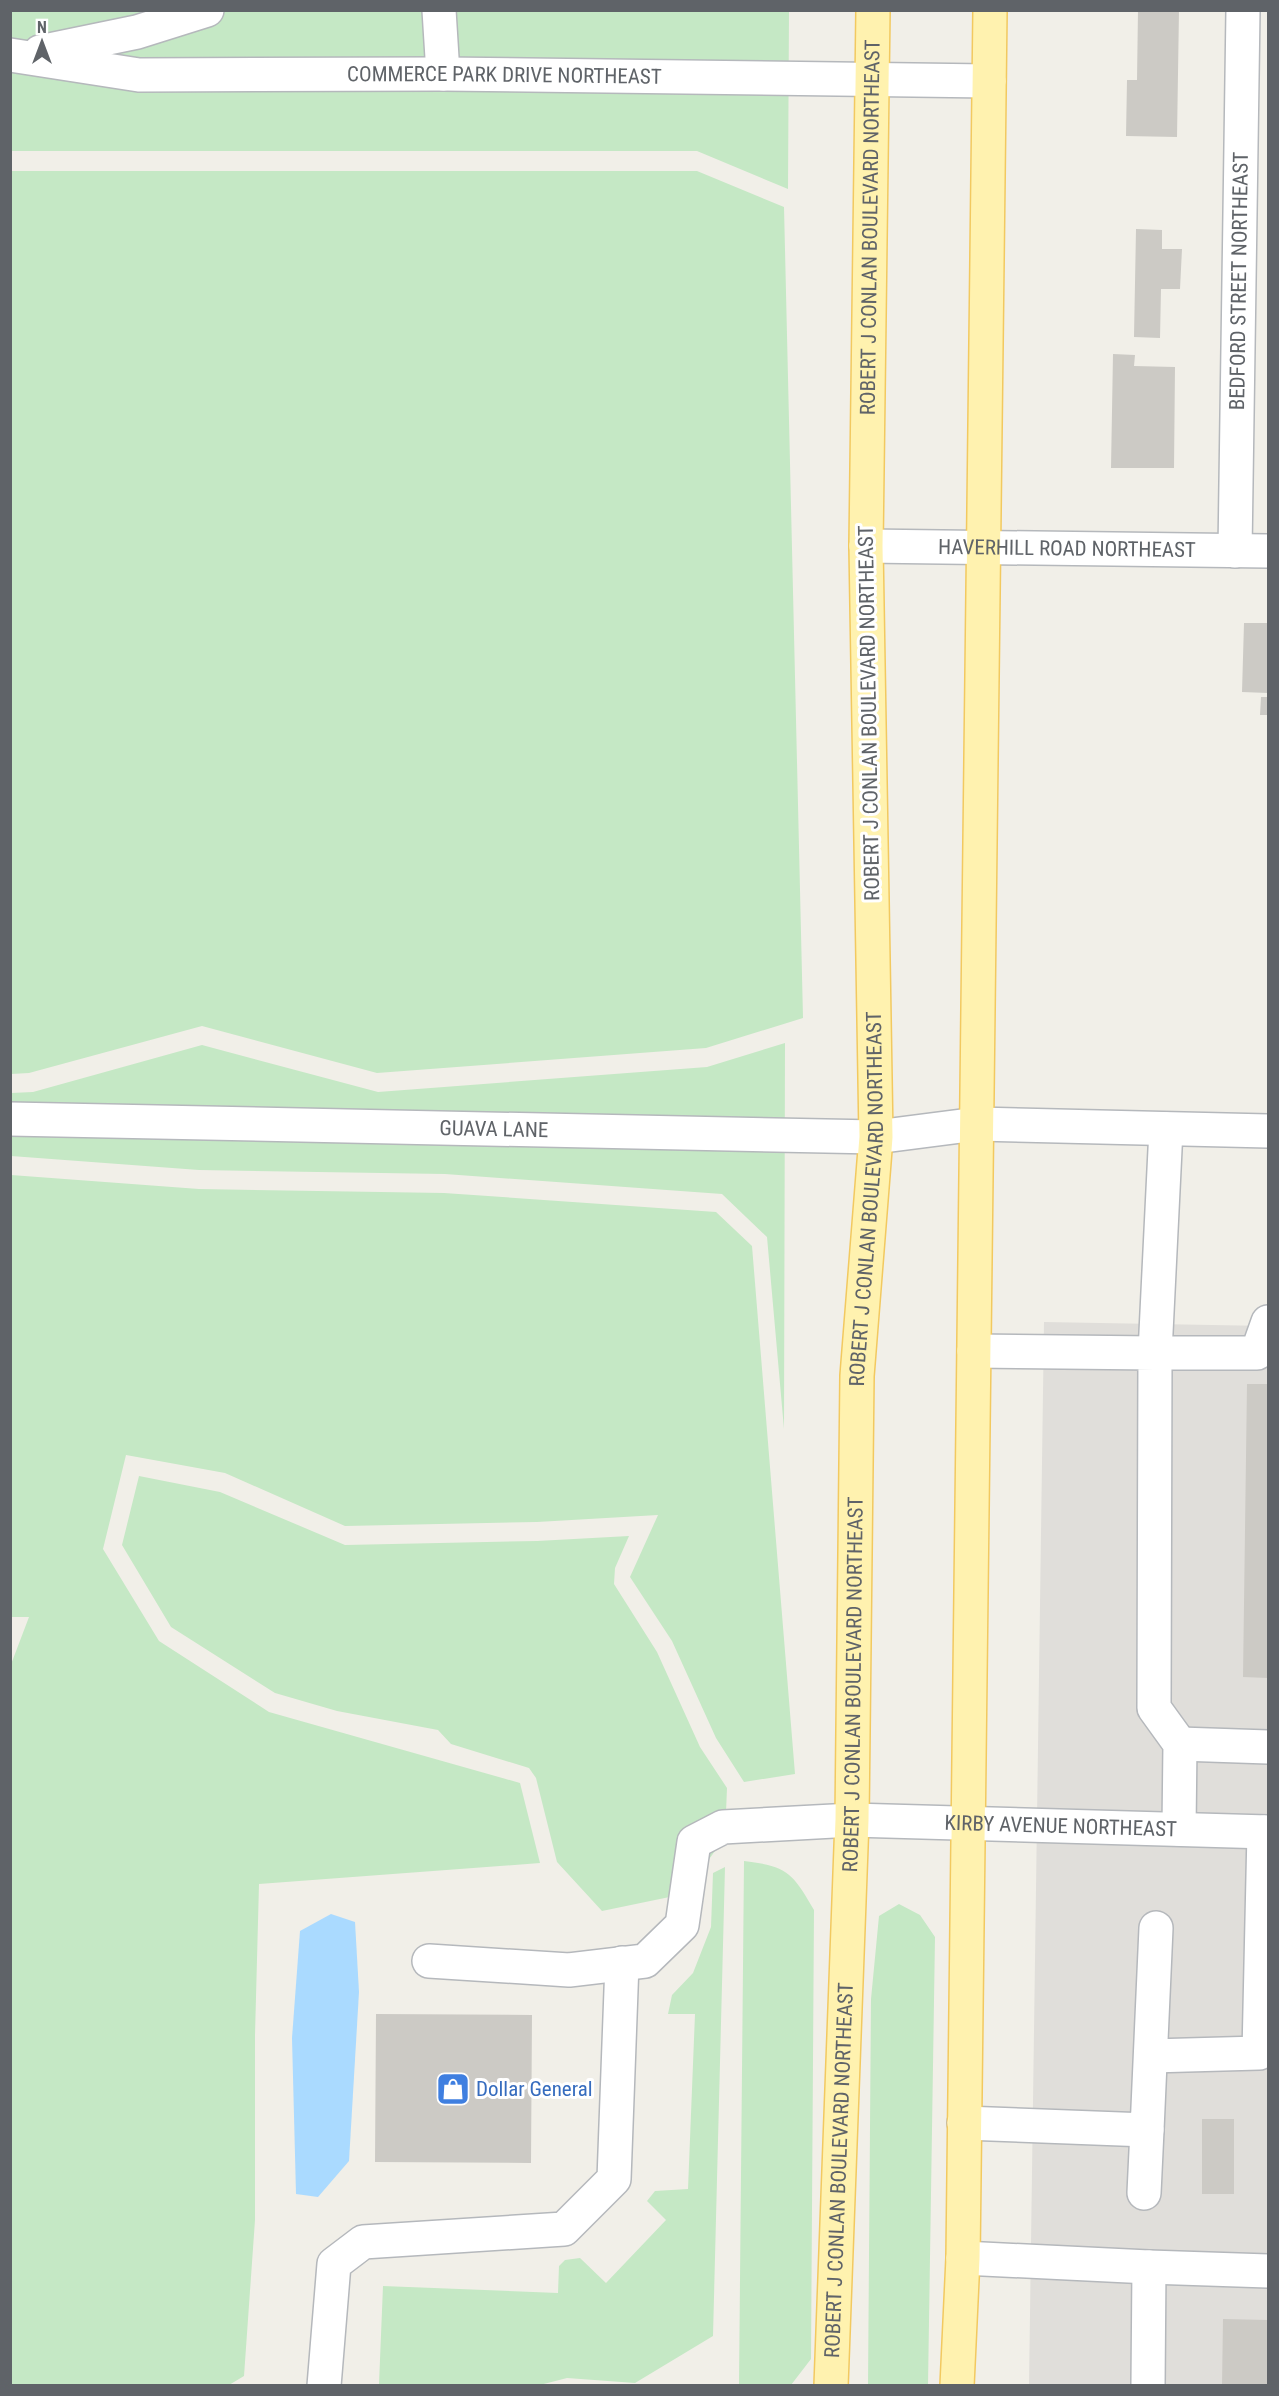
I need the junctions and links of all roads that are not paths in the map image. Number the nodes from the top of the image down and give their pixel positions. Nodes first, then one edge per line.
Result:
1 (207, 10) edge
2 (439, 10) edge
3 (873, 10) edge
4 (990, 10) edge
5 (1243, 10) edge
6 (16, 55) edge
7 (443, 74) junction
8 (872, 80) junction
9 (989, 81) junction
10 (1255, 166) edge
11 (866, 546) junction
12 (981, 549) junction
13 (1235, 551) junction
14 (1269, 551) edge
15 (10, 1119) edge
16 (977, 1124) junction
17 (1166, 1129) junction
18 (1269, 1131) edge
19 (876, 1137) junction
20 (1269, 1322) edge
21 (974, 1352) junction
22 (1155, 1353) junction
23 (1263, 1353) edge
24 (1180, 1744) junction
25 (1269, 1747) edge
26 (852, 1820) junction
27 (967, 1822) junction
28 (1179, 1829) junction
29 (1266, 1832) edge
30 (1156, 1928) dead end
31 (429, 1961) dead end
32 (622, 1963) junction
33 (1264, 2051) edge
34 (1151, 2055) junction
35 (964, 2123) junction
36 (1147, 2130) junction
37 (1144, 2193) dead end
38 (963, 2258) junction
39 (1149, 2267) junction
40 (1269, 2271) edge
41 (324, 2385) edge
42 (831, 2385) edge
43 (957, 2385) edge
44 (1148, 2385) edge

1 - 6 street, COMMERCE PARK DRIVE NORTHEAST
2 - 7 street
3 - 8 main road, ROBERT J CONLAN BOULEVARD NORTHEAST
4 - 9 main road
5 - 10 street, BEDFORD STREET NORTHEAST
6 - 7 street, COMMERCE PARK DRIVE NORTHEAST
7 - 8 street, COMMERCE PARK DRIVE NORTHEAST
8 - 9 street, COMMERCE PARK DRIVE NORTHEAST
8 - 11 main road, ROBERT J CONLAN BOULEVARD NORTHEAST
9 - 12 main road
10 - 13 street, BEDFORD STREET NORTHEAST
11 - 12 street, HAVERHILL ROAD NORTHEAST
11 - 19 main road, ROBERT J CONLAN BOULEVARD NORTHEAST
12 - 13 street, HAVERHILL ROAD NORTHEAST
12 - 16 main road
13 - 14 street, HAVERHILL ROAD NORTHEAST
15 - 19 street, GUAVA LANE
16 - 17 street, GUAVA LANE
16 - 19 street, GUAVA LANE
16 - 21 main road
17 - 18 street, GUAVA LANE
17 - 22 street
19 - 26 main road, ROBERT J CONLAN BOULEVARD NORTHEAST
20 - 23 street
21 - 22 street
21 - 27 main road
22 - 23 street
22 - 24 street
24 - 25 street
24 - 28 street
26 - 27 street, KIRBY AVENUE NORTHEAST
26 - 32 street, KIRBY AVENUE NORTHEAST
26 - 42 main road, ROBERT J CONLAN BOULEVARD NORTHEAST
27 - 28 street, KIRBY AVENUE NORTHEAST
27 - 35 main road
28 - 29 street, KIRBY AVENUE NORTHEAST
29 - 33 street
30 - 34 street
31 - 32 street
32 - 41 street
33 - 34 street
34 - 36 street
35 - 36 street
35 - 38 main road
36 - 37 street
38 - 39 street
38 - 43 main road
39 - 40 street
39 - 44 street

